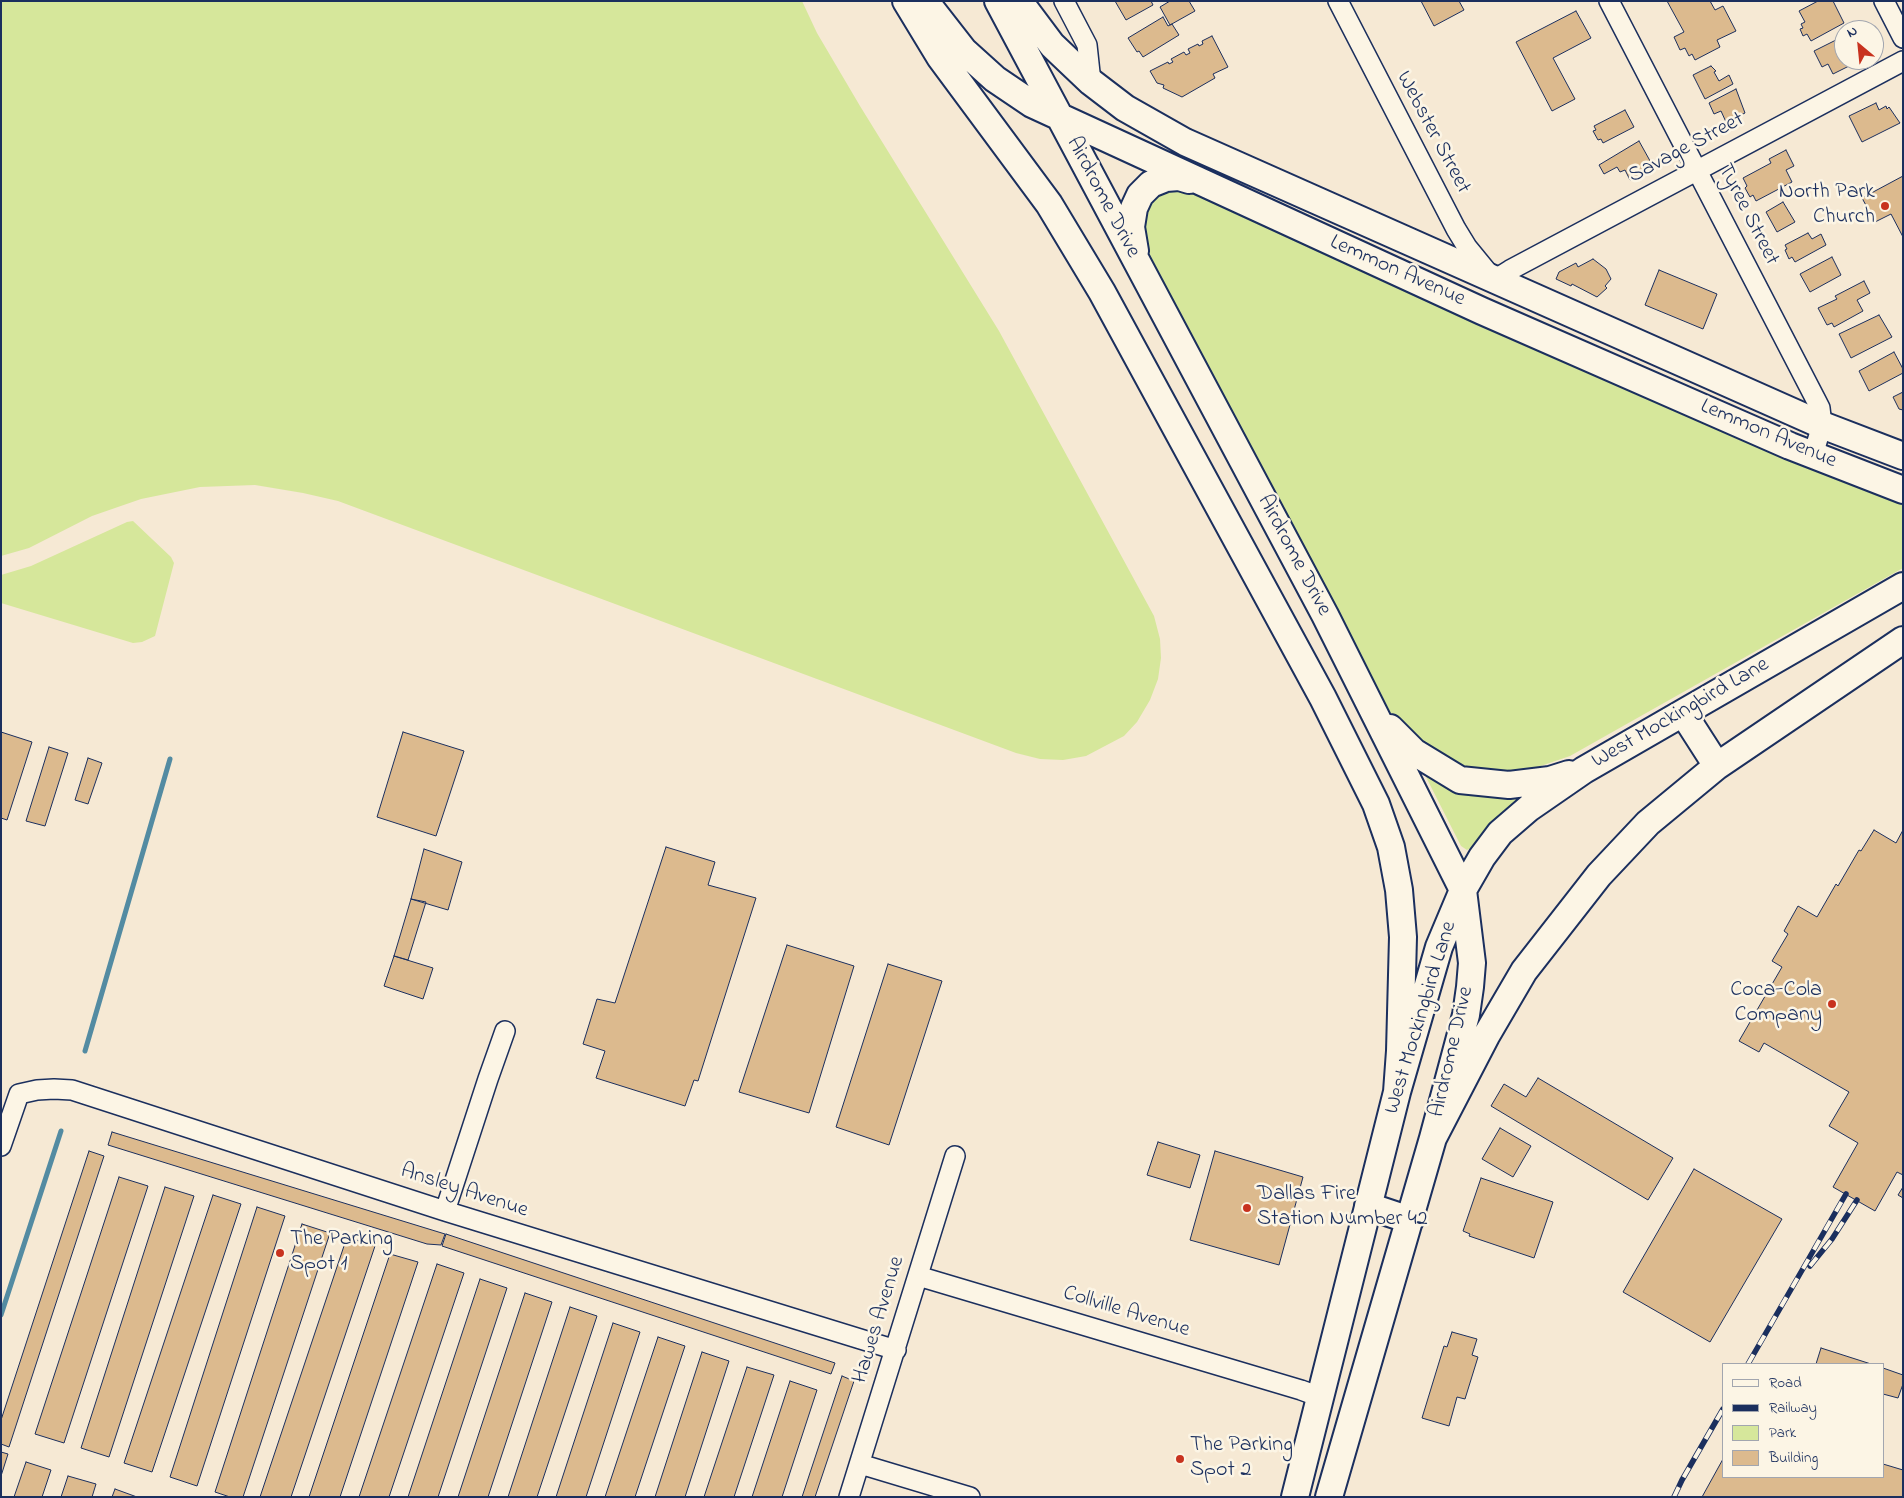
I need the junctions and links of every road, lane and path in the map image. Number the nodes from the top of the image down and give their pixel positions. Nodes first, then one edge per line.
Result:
1 (906, 1) edge
2 (925, 1) edge
3 (998, 1) edge
4 (1019, 1) edge
5 (1064, 1) edge
6 (1338, 1) edge
7 (1610, 1) edge
8 (1884, 1) edge
9 (1903, 38) edge
10 (1903, 61) edge
11 (1090, 82) junction
12 (1060, 118) junction
13 (1698, 171) junction
14 (1207, 185) junction
15 (1138, 266) junction
16 (1494, 280) junction
17 (1482, 310) junction
18 (1822, 425) junction
19 (1813, 455) junction
20 (1903, 456) edge
21 (1903, 490) edge
22 (1903, 586) edge
23 (1903, 640) edge
24 (1375, 712) junction
25 (1683, 713) junction
26 (1717, 766) junction
27 (1584, 770) junction
28 (1463, 890) junction
29 (505, 1031) dead end
30 (1397, 1092) junction
31 (1433, 1138) junction
32 (1, 1146) edge
33 (955, 1156) dead end
34 (1368, 1206) junction
35 (445, 1211) junction
36 (1410, 1220) junction
37 (918, 1276) junction
38 (896, 1350) junction
39 (1320, 1397) junction
40 (860, 1464) junction
41 (849, 1497) edge
42 (970, 1497) edge
43 (1295, 1497) edge
44 (1329, 1497) edge

1 - 30 main road, Airdrome Drive
2 - 12 main road, Lemmon Avenue
3 - 12 main road, Airdrome Drive
4 - 11 main road, Lemmon Avenue
5 - 11 street
6 - 16 street, Webster Street
7 - 13 street, Tyree Street
8 - 9 street
10 - 13 street, Savage Street
11 - 16 main road, Lemmon Avenue
12 - 14 main road, Lemmon Avenue
12 - 15 main road, Airdrome Drive
13 - 16 street, Savage Street
13 - 18 street, Tyree Street
14 - 15 main road
14 - 17 main road, Lemmon Avenue
15 - 24 main road, Airdrome Drive
16 - 17 main road
16 - 18 main road, Lemmon Avenue
17 - 19 main road, Lemmon Avenue
18 - 19 street, Tyree Street
18 - 20 main road, Lemmon Avenue
19 - 21 main road, Lemmon Avenue
22 - 25 main road, West Mockingbird Lane
23 - 26 main road
24 - 27 main road
24 - 28 main road, Airdrome Drive
25 - 26 main road
25 - 27 main road, West Mockingbird Lane
26 - 31 main road
27 - 28 main road, West Mockingbird Lane
28 - 30 main road, West Mockingbird Lane
28 - 31 main road, Airdrome Drive
29 - 35 street
30 - 34 main road, West Mockingbird Lane
31 - 36 main road
32 - 35 street, Ansley Avenue
33 - 37 street, Hawes Avenue
34 - 36 main road
34 - 39 main road, West Mockingbird Lane
35 - 38 street, Ansley Avenue
36 - 44 main road
37 - 38 street, Hawes Avenue
37 - 39 street, Collville Avenue
38 - 40 street, Hawes Avenue
39 - 43 main road, West Mockingbird Lane
40 - 41 street, Hawes Avenue
40 - 42 street

